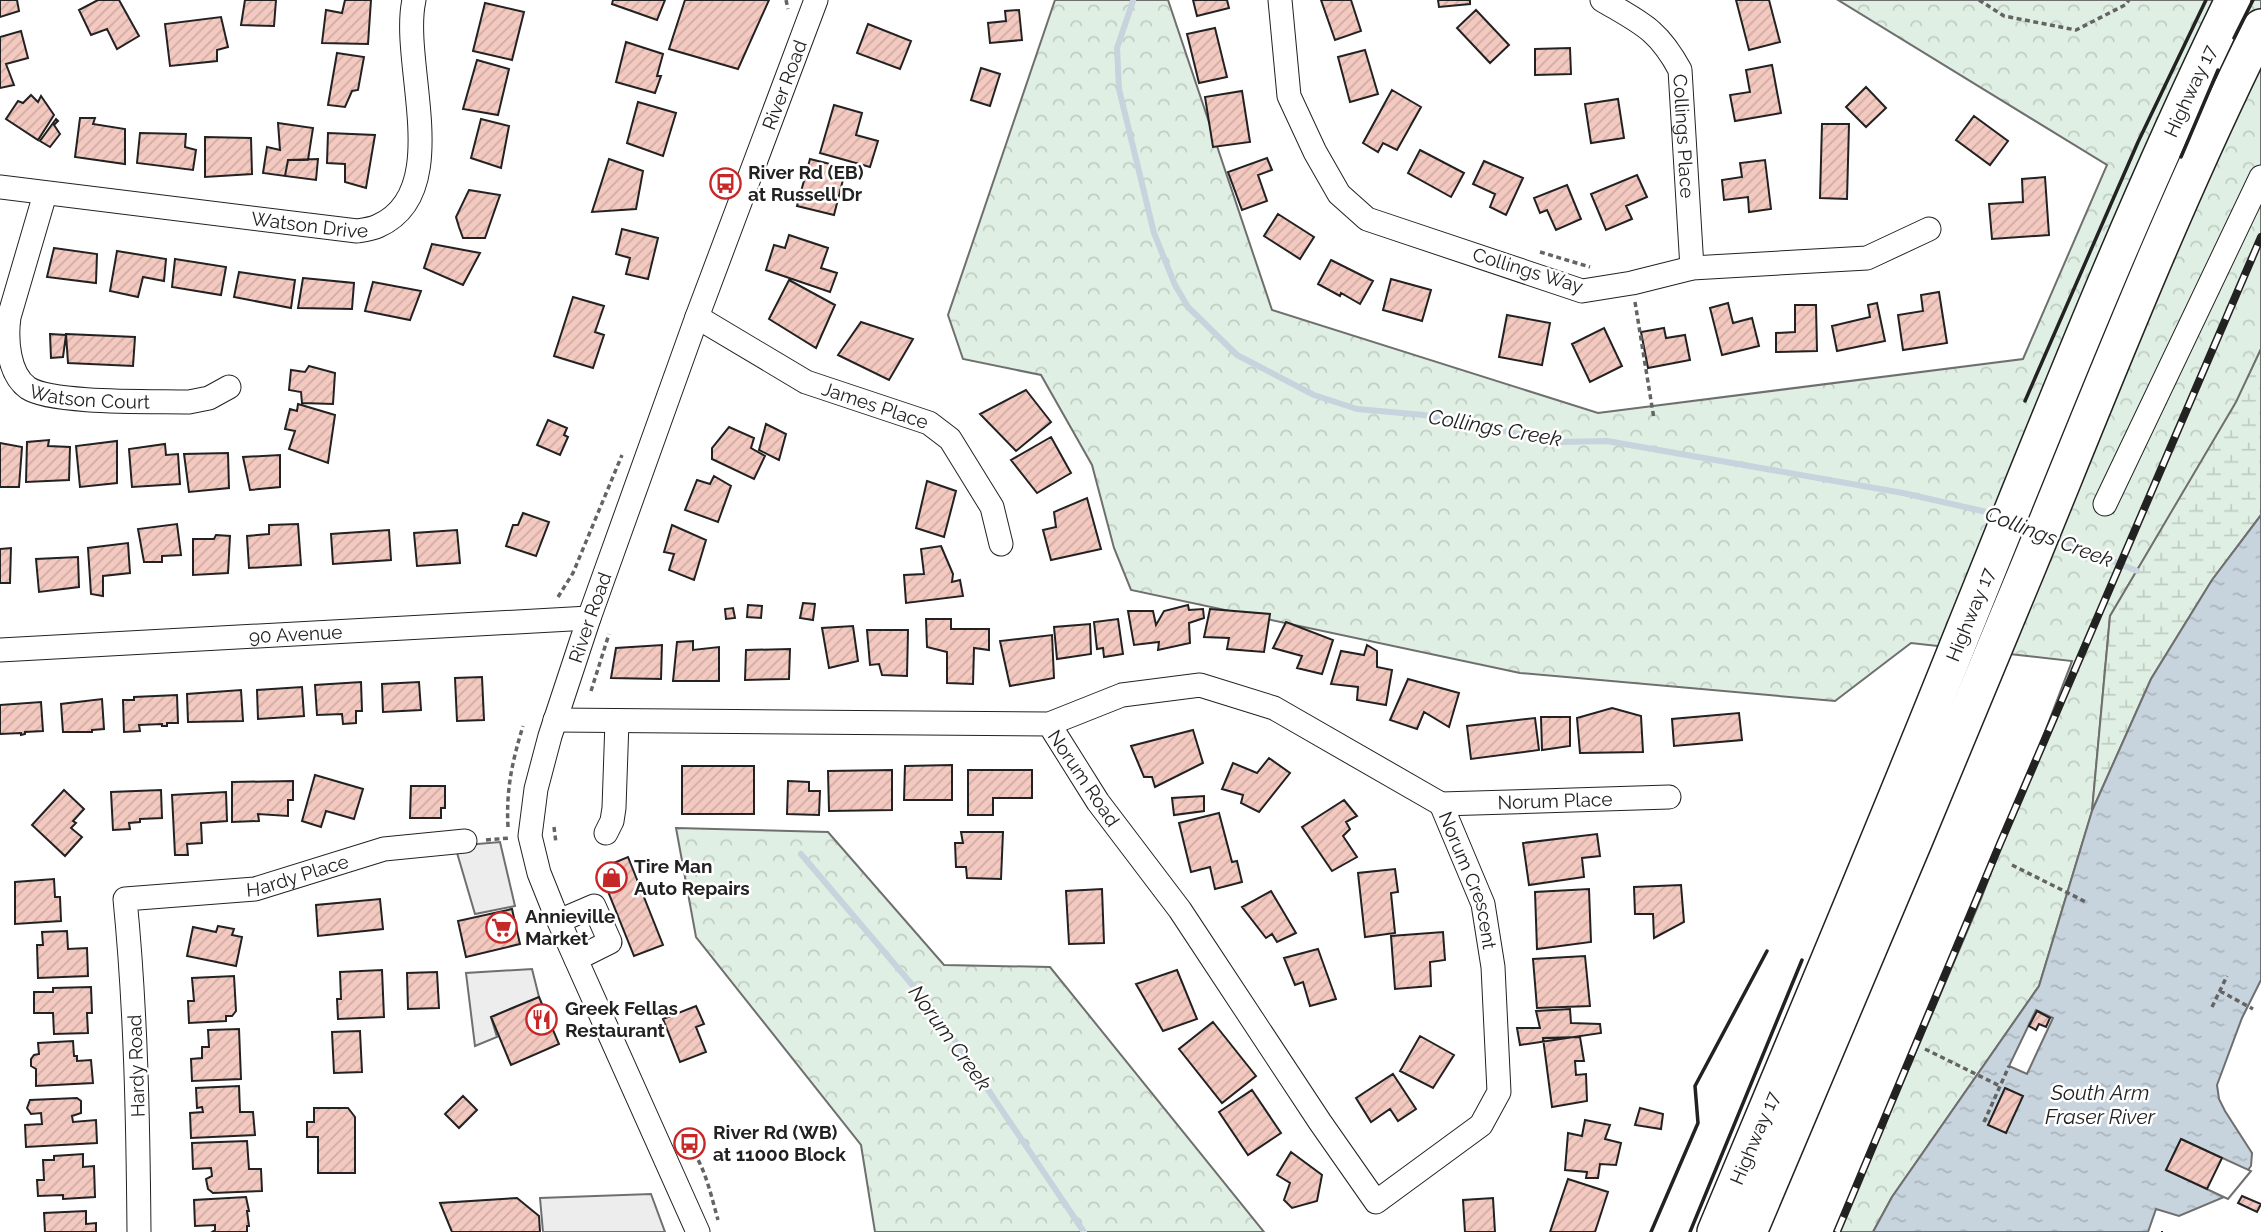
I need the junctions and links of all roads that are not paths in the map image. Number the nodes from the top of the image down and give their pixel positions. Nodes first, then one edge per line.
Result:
1 (414, 0) edge
2 (816, 0) edge
3 (1280, 0) edge
4 (1602, 0) edge
5 (2233, 0) edge
6 (2261, 27) edge
7 (2261, 177) edge
8 (0, 187) edge
9 (45, 194) junction
10 (1929, 229) dead end
11 (1692, 268) junction
12 (697, 317) junction
13 (229, 387) dead end
14 (2105, 504) dead end
15 (1001, 544) dead end
16 (589, 618) junction
17 (0, 650) edge
18 (555, 720) junction
19 (617, 721) junction
20 (1049, 724) junction
21 (1669, 797) dead end
22 (1441, 804) junction
23 (606, 833) dead end
24 (465, 841) road end
25 (125, 900) joint
26 (559, 921) junction
27 (576, 959) junction
28 (1376, 1202) joint
29 (139, 1232) edge
30 (698, 1232) edge
31 (1715, 1232) edge
32 (1749, 1232) edge

1 - 9 street, Watson Drive
2 - 12 street, River Road
3 - 11 street, Collings Way
4 - 11 street, Collings Place
5 - 31 highway, Highway 17
6 - 32 highway, Highway 17
7 - 14 street
8 - 9 street, Watson Drive
9 - 13 street, Watson Court
10 - 11 street, Collings Way
12 - 15 street, James Place
12 - 16 street, River Road
16 - 17 street, 90 Avenue
16 - 18 street, River Road
18 - 19 street, Norum Road
18 - 26 street, River Road
19 - 20 street, Norum Road
19 - 23 street
20 - 22 street, Norum Crescent
20 - 28 street, Norum Road
21 - 22 street, Norum Place
22 - 28 street, Norum Crescent
24 - 25 street, Hardy Place
25 - 29 street, Hardy Road
26 - 27 street, River Road
26 - 27 street
27 - 30 street, River Road

